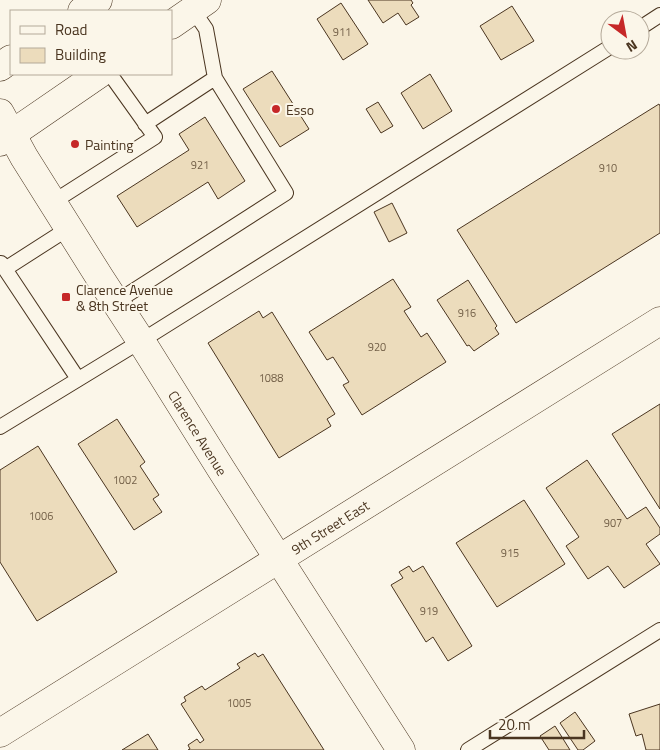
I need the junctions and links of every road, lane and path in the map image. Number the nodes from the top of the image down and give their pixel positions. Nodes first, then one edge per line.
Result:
1 (98, 0) edge
2 (83, 10) edge
3 (190, 12) edge
4 (600, 53) edge
5 (97, 75) edge
6 (111, 75) edge
7 (215, 78) junction
8 (145, 124) junction
9 (4, 130) edge
10 (53, 202) junction
11 (69, 228) junction
12 (2, 266) edge
13 (116, 302) junction
14 (660, 321) edge
15 (141, 340) junction
16 (78, 379) junction
17 (0, 427) edge
18 (278, 559) junction
19 (660, 630) edge
20 (0, 733) edge
21 (401, 750) edge
22 (468, 750) edge

1 - 2 main road
3 - 7 lane
4 - 15 lane
5 - 9 main road
6 - 8 lane
7 - 8 lane
7 - 13 lane
8 - 10 lane
9 - 10 main road, Clarence Avenue
10 - 11 main road, Clarence Avenue
11 - 12 lane
11 - 13 main road, Clarence Avenue
12 - 16 lane
13 - 15 main road, Clarence Avenue
14 - 18 main road, 9th Street East
15 - 16 lane
15 - 18 main road, Clarence Avenue
16 - 17 lane
18 - 20 main road, 9th Street East
18 - 21 main road, Clarence Avenue
19 - 22 lane

